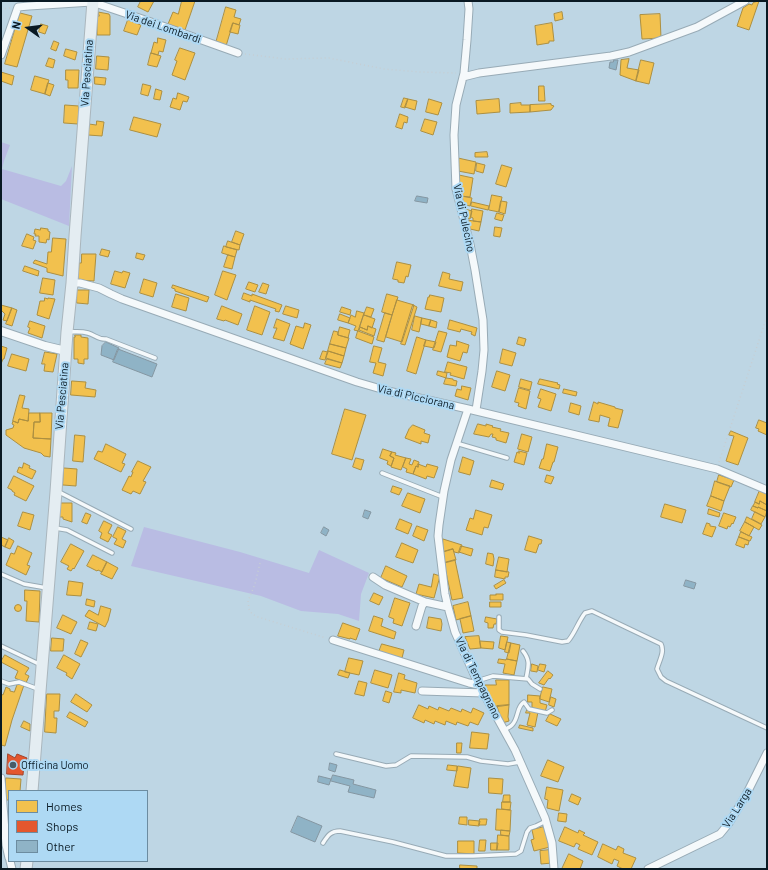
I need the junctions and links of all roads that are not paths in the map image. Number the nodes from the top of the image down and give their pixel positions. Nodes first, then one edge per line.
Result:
1 (468, 1) edge
2 (745, 1) edge
3 (92, 2) edge
4 (19, 4) edge
5 (238, 53) road end
6 (1, 55) edge
7 (463, 75) junction
8 (72, 283) junction
9 (1, 331) edge
10 (67, 332) junction
11 (66, 351) junction
12 (155, 358) dead end
13 (472, 410) junction
14 (456, 443) junction
15 (507, 458) dead end
16 (382, 473) dead end
17 (56, 490) junction
18 (767, 490) edge
19 (443, 496) junction
20 (53, 528) junction
21 (131, 529) dead end
22 (112, 553) dead end
23 (1, 574) edge
24 (373, 577) dead end
25 (48, 589) junction
26 (425, 602) junction
27 (448, 607) junction
28 (499, 617) dead end
29 (416, 626) dead end
30 (333, 640) road end
31 (1, 646) edge
32 (523, 651) dead end
33 (42, 665) junction
34 (526, 679) junction
35 (1, 681) edge
36 (478, 683) junction
37 (540, 689) dead end
38 (40, 690) junction
39 (422, 691) dead end
40 (484, 693) junction
41 (552, 710) dead end
42 (767, 728) edge
43 (504, 730) junction
44 (767, 753) edge
45 (336, 754) dead end
46 (520, 762) junction
47 (1, 778) edge
48 (32, 790) edge
49 (2, 791) edge
50 (2, 813) edge
51 (546, 820) junction
52 (7, 824) edge
53 (323, 843) dead end
54 (8, 855) edge
55 (554, 869) edge
56 (648, 869) edge

1 - 7 street, Via di Pulecino
2 - 7 street
3 - 4 street, Via dei Lombardi
3 - 5 street, Via dei Lombardi
3 - 8 main road, Via Pesciatina
4 - 6 street, Via dei Lombardi
7 - 13 street, Via di Pulecino
8 - 10 main road, Via Pesciatina
8 - 13 street, Via di Picciorana
9 - 11 street
10 - 11 main road, Via Pesciatina
10 - 12 lane
11 - 17 main road, Via Pesciatina
13 - 14 street, Via di Tempagnano
13 - 18 street, Via di Picciorana
14 - 15 lane
14 - 19 street, Via di Tempagnano
16 - 19 lane
17 - 20 main road, Via Pesciatina
17 - 21 lane
19 - 27 street, Via di Tempagnano
20 - 22 lane
20 - 25 main road, Via Pesciatina
23 - 25 lane
24 - 26 street
25 - 33 main road, Via Pesciatina
26 - 27 street
26 - 29 street
27 - 36 street, Via di Tempagnano
28 - 42 lane
30 - 36 street
31 - 33 lane
32 - 34 lane
33 - 38 main road, Via Pesciatina
34 - 36 lane
34 - 37 lane
35 - 38 lane
36 - 40 street, Via di Tempagnano
38 - 48 main road, Via Pesciatina
39 - 40 street
40 - 43 street, Via di Tempagnano
41 - 43 lane
43 - 46 street, Via di Tempagnano
44 - 56 street, Via Larga
45 - 46 lane
46 - 51 street, Via di Tempagnano
47 - 49 street
49 - 50 street
50 - 52 street
51 - 53 lane
51 - 55 street, Via di Tempagnano
52 - 54 street

